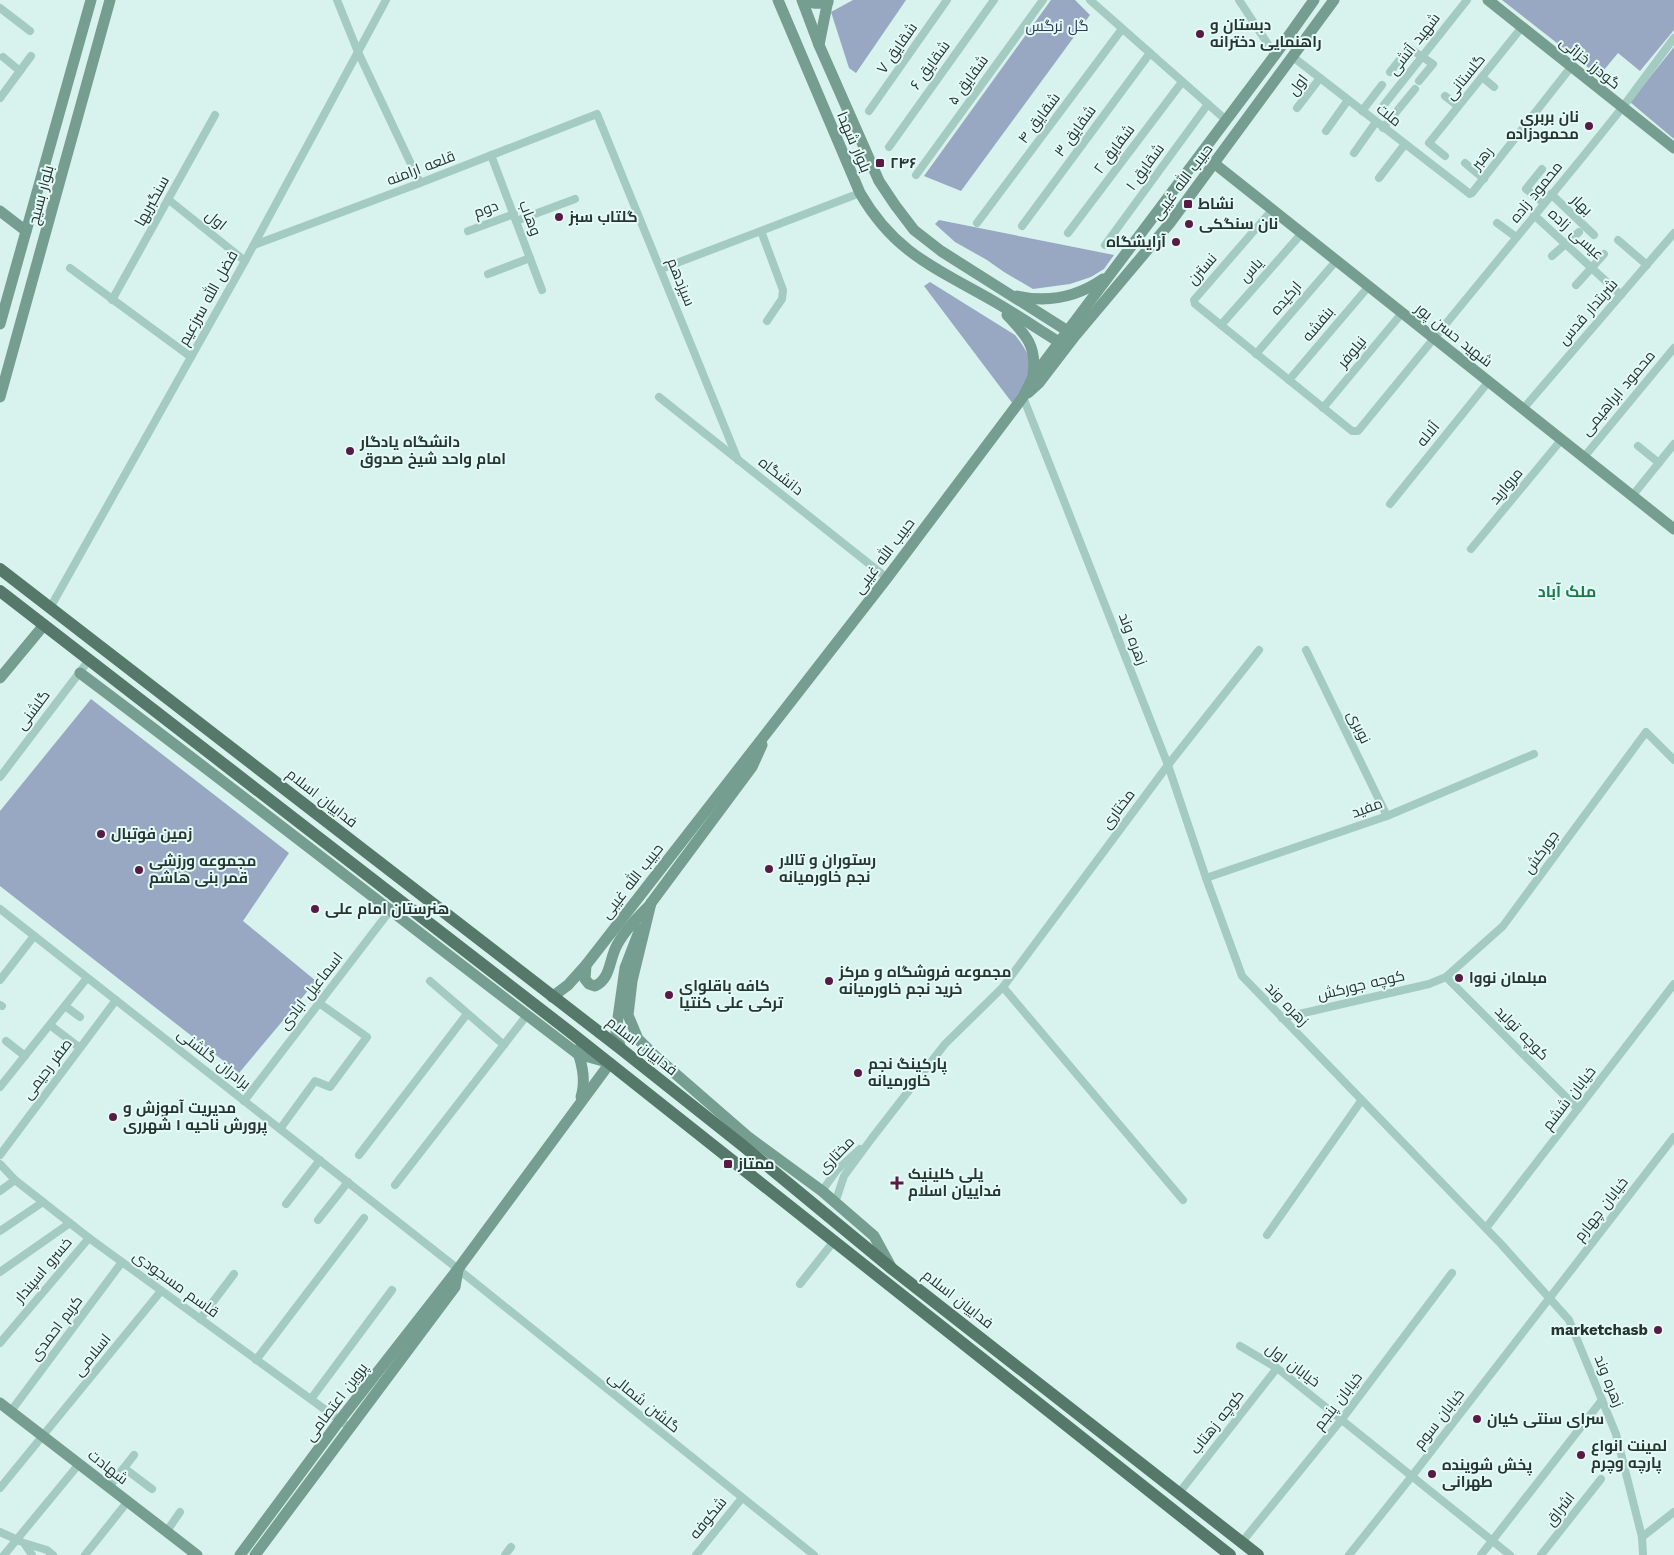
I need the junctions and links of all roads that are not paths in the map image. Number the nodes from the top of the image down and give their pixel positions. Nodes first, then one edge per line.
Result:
1 (6, 0) edge
2 (91, 0) edge
3 (110, 0) edge
4 (336, 0) edge
5 (386, 0) edge
6 (778, 0) edge
7 (802, 0) edge
8 (806, 0) edge
9 (947, 0) edge
10 (994, 0) edge
11 (1043, 0) edge
12 (1090, 0) edge
13 (1314, 0) edge
14 (1334, 0) edge
15 (1467, 0) edge
16 (1488, 0) edge
17 (828, 1) edge
18 (1243, 2) edge
19 (0, 8) edge
20 (1522, 27) junction
21 (1122, 29) junction
22 (30, 31) dead end
23 (1674, 38) edge
24 (819, 45) junction
25 (358, 52) junction
26 (801, 53) junction
27 (1150, 53) junction
28 (1275, 55) junction
29 (32, 56) dead end
30 (3, 57) dead end
31 (1293, 57) junction
32 (1422, 57) junction
33 (1571, 67) junction
34 (20, 71) junction
35 (1390, 72) dead end
36 (1482, 77) junction
37 (1320, 78) junction
38 (1182, 82) junction
39 (1382, 85) dead end
40 (1494, 87) dead end
41 (1445, 96) dead end
42 (0, 98) edge
43 (1348, 100) junction
44 (1208, 104) junction
45 (1383, 106) dead end
46 (1458, 106) junction
47 (1297, 108) dead end
48 (1622, 108) junction
49 (1362, 111) junction
50 (869, 112) dead end
51 (597, 114) joint
52 (215, 115) dead end
53 (1226, 120) junction
54 (1376, 122) junction
55 (1383, 128) junction
56 (1326, 131) dead end
57 (1405, 144) junction
58 (889, 147) dead end
59 (1674, 148) edge
60 (1354, 153) dead end
61 (492, 155) junction
62 (1445, 156) dead end
63 (1465, 163) dead end
64 (1215, 164) junction
65 (1542, 169) dead end
66 (916, 175) dead end
67 (1379, 178) dead end
68 (1484, 179) junction
69 (420, 183) junction
70 (860, 193) junction
71 (1470, 194) joint
72 (1552, 194) junction
73 (576, 198) dead end
74 (169, 200) junction
75 (1544, 203) junction
76 (1272, 210) junction
77 (0, 211) edge
78 (1157, 213) junction
79 (1534, 215) junction
80 (515, 217) junction
81 (977, 223) dead end
82 (1170, 223) junction
83 (1497, 223) dead end
84 (1022, 226) dead end
85 (26, 231) junction
86 (468, 231) dead end
87 (761, 231) junction
88 (1579, 232) dead end
89 (1068, 233) dead end
90 (1302, 233) junction
91 (1674, 234) edge
92 (1594, 235) dead end
93 (1516, 237) junction
94 (1618, 240) dead end
95 (1566, 244) junction
96 (254, 245) junction
97 (1106, 245) dead end
98 (1604, 254) dead end
99 (1552, 256) dead end
100 (530, 258) junction
101 (245, 261) junction
102 (1336, 261) junction
103 (1647, 265) junction
104 (1592, 267) junction
105 (70, 268) dead end
106 (661, 269) junction
107 (488, 274) dead end
108 (1110, 275) junction
109 (1576, 285) dead end
110 (1369, 286) junction
111 (542, 290) dead end
112 (1010, 295) junction
113 (1621, 295) junction
114 (112, 300) junction
115 (996, 303) junction
116 (1402, 313) junction
117 (766, 321) dead end
118 (0, 324) edge
119 (1221, 325) junction
120 (1071, 333) junction
121 (1434, 337) junction
122 (1063, 344) junction
123 (1674, 348) edge
124 (1256, 354) junction
125 (191, 357) junction
126 (1033, 376) junction
127 (1289, 380) junction
128 (1489, 381) junction
129 (0, 397) edge
130 (658, 397) dead end
131 (1023, 397) junction
132 (1323, 408) junction
133 (1523, 409) junction
134 (1562, 439) junction
135 (1674, 444) edge
136 (1638, 446) dead end
137 (1584, 457) junction
138 (738, 460) junction
139 (1659, 463) junction
140 (1633, 495) junction
141 (1390, 504) dead end
142 (1674, 529) edge
143 (1471, 549) dead end
144 (0, 569) edge
145 (887, 578) junction
146 (0, 591) edge
147 (50, 608) junction
148 (44, 625) junction
149 (1259, 650) dead end
150 (1306, 650) dead end
151 (89, 660) junction
152 (80, 673) junction
153 (0, 678) edge
154 (767, 731) junction
155 (1534, 754) dead end
156 (1674, 760) edge
157 (1168, 765) junction
158 (0, 777) edge
159 (1387, 816) junction
160 (1206, 878) junction
161 (400, 899) junction
162 (651, 904) junction
163 (0, 909) edge
164 (390, 911) junction
165 (34, 936) junction
166 (586, 965) junction
167 (1446, 977) junction
168 (88, 978) junction
169 (0, 980) edge
170 (430, 981) dead end
171 (1674, 984) edge
172 (1003, 987) junction
173 (552, 997) junction
174 (116, 1000) junction
175 (319, 1003) junction
176 (65, 1006) junction
177 (467, 1014) junction
178 (527, 1015) junction
179 (80, 1017) dead end
180 (1282, 1018) junction
181 (50, 1025) junction
182 (570, 1032) junction
183 (6, 1041) dead end
184 (504, 1045) junction
185 (80, 1048) junction
186 (621, 1049) junction
187 (578, 1054) junction
188 (25, 1056) junction
189 (610, 1063) junction
190 (0, 1087) edge
191 (244, 1101) junction
192 (1361, 1101) junction
193 (580, 1102) junction
194 (1578, 1109) junction
195 (280, 1129) junction
196 (1674, 1137) edge
197 (872, 1138) junction
198 (0, 1155) edge
199 (359, 1155) dead end
200 (320, 1160) junction
201 (0, 1164) edge
202 (15, 1180) junction
203 (348, 1182) junction
204 (395, 1186) dead end
205 (0, 1191) edge
206 (822, 1191) junction
207 (1183, 1200) dead end
208 (43, 1202) junction
209 (835, 1202) junction
210 (286, 1204) dead end
211 (364, 1218) dead end
212 (318, 1220) dead end
213 (70, 1223) junction
214 (1486, 1228) junction
215 (0, 1231) edge
216 (1267, 1235) dead end
217 (89, 1238) junction
218 (834, 1241) junction
219 (122, 1262) junction
220 (891, 1268) junction
221 (458, 1269) junction
222 (0, 1272) edge
223 (1452, 1273) dead end
224 (234, 1274) dead end
225 (800, 1284) dead end
226 (392, 1290) dead end
227 (161, 1291) junction
228 (1550, 1298) junction
229 (200, 1319) junction
230 (0, 1343) edge
231 (1240, 1346) dead end
232 (256, 1360) junction
233 (1277, 1368) junction
234 (311, 1399) junction
235 (1602, 1400) junction
236 (0, 1403) edge
237 (11, 1411) junction
238 (1342, 1419) junction
239 (345, 1424) junction
240 (44, 1436) junction
241 (134, 1455) dead end
242 (79, 1464) junction
243 (124, 1468) junction
244 (1412, 1476) junction
245 (1601, 1479) dead end
246 (110, 1487) junction
247 (0, 1488) edge
248 (152, 1489) dead end
249 (1179, 1493) junction
250 (742, 1498) junction
251 (128, 1501) junction
252 (180, 1512) dead end
253 (1674, 1512) edge
254 (0, 1532) edge
255 (167, 1532) junction
256 (1642, 1537) junction
257 (16, 1539) junction
258 (1242, 1542) junction
259 (1492, 1542) junction
260 (24, 1544) junction
261 (511, 1547) dead end
262 (4, 1555) edge
263 (32, 1555) edge
264 (53, 1555) edge
265 (85, 1555) edge
266 (197, 1555) edge
267 (240, 1555) edge
268 (255, 1555) edge
269 (505, 1555) edge
270 (696, 1555) edge
271 (814, 1555) edge
272 (1230, 1555) edge
273 (1258, 1555) edge
274 (1349, 1555) edge
275 (1481, 1555) edge
276 (1510, 1555) edge
277 (1541, 1555) edge
278 (1643, 1555) edge

1 - 19 street
2 - 85 street, بلوار بسیج
3 - 129 street, بلوار بسیج
4 - 25 street
5 - 25 street, فضل الله سرزعیم
6 - 26 street, بلوار شهدا
7 - 24 street, بلوار شهدا
8 - 17 street
9 - 50 street, شقایق ۷
10 - 58 street, شقایق ۶
11 - 66 street, شقایق ۵
12 - 21 street
13 - 28 street, حبیب الله غیبی
14 - 31 street, حبیب الله غیبی
15 - 32 street, شهید آتشی
16 - 20 street, گودرز خزائی
17 - 24 street
18 - 28 street
19 - 22 street
20 - 33 street, گودرز خزائی
20 - 36 street, گلستانی
21 - 27 street
21 - 81 street, شقایق ۴
23 - 48 street, محمود زاده
24 - 26 street
24 - 112 street, بلوار شهدا
25 - 69 street
25 - 96 street, فضل الله سرزعیم
26 - 70 street, بلوار شهدا
27 - 38 street
27 - 84 street, شقایق ۳
28 - 53 street, حبیب الله غیبی
29 - 34 street
30 - 34 street
31 - 37 street, ملت
31 - 64 street, حبیب الله غیبی
32 - 35 street
32 - 45 street, شهید آتشی
32 - 55 street
33 - 48 street, گودرز خزائی
33 - 68 street, رهبر
34 - 42 street
36 - 40 street
36 - 46 street, گلستانی
37 - 43 street, ملت
37 - 47 street, اول
38 - 44 street
38 - 89 street, شقایق ۲
39 - 49 street
41 - 46 street
43 - 49 street, ملت
43 - 56 street
44 - 53 street
44 - 97 street, شقایق ۱
46 - 62 street, گلستانی
48 - 59 street, گودرز خزائی
48 - 72 street, محمود زاده
49 - 54 street, ملت
51 - 61 street, قلعه ارامنه
51 - 106 street, سیزدهم
52 - 74 street, سنگبریها
53 - 78 street, حبیب الله غیبی
54 - 55 street, ملت
54 - 60 street
55 - 57 street, ملت
57 - 67 street
57 - 71 street, ملت
61 - 69 street, قلعه ارامنه
61 - 80 street, وهاب
63 - 68 street
64 - 76 street, شهید حسن پور
64 - 82 street, حبیب الله غیبی
65 - 75 street
68 - 71 street, رهبر
69 - 96 street, قلعه ارامنه
70 - 87 street
70 - 115 street, بلوار شهدا
72 - 75 street, محمود زاده
72 - 92 street, بهار
73 - 80 street, دوم
74 - 101 street, اول
74 - 114 street, سنگبریها
75 - 79 street, محمود زاده
76 - 90 street, شهید حسن پور
76 - 119 street, نسترن
77 - 85 street
78 - 82 street
78 - 108 street, حبیب الله غیبی
79 - 93 street, محمود زاده
79 - 95 street, عيسی زاده
80 - 86 street, دوم
80 - 100 street, وهاب
82 - 120 street, حبیب الله غیبی
83 - 93 street
85 - 118 street, بلوار بسیج
87 - 106 street
87 - 117 street
88 - 95 street
90 - 102 street, شهید حسن پور
90 - 119 street, یاس
91 - 103 street, شربتدار قدس
93 - 121 street, محمود زاده
94 - 103 street
95 - 99 street
95 - 104 street, عيسی زاده
96 - 101 street, فضل الله سرزعیم
98 - 104 street
100 - 107 street
100 - 111 street, وهاب
101 - 125 street, فضل الله سرزعیم
102 - 110 street, شهید حسن پور
102 - 124 street, ارکیده
103 - 113 street, شربتدار قدس
104 - 109 street
104 - 113 street, عيسی زاده
105 - 114 street
106 - 138 street, سیزدهم
108 - 112 street
108 - 120 street, حبیب الله غیبی
110 - 116 street, شهید حسن پور
110 - 127 street, بنفشه
112 - 120 street, بلوار شهدا
113 - 133 street, شربتدار قدس
114 - 125 street
115 - 122 street, بلوار شهدا
115 - 126 street
116 - 121 street, شهید حسن پور
116 - 132 street, نیلوفر
119 - 124 street
120 - 122 street, حبیب الله غیبی
121 - 128 street, شهید حسن پور
121 - 132 street, محمود زاده
122 - 126 street, حبیب الله غیبی
122 - 131 street, حبیب الله غیبی
123 - 137 street, محمود ابراهیمی
124 - 127 street
125 - 147 street, فضل الله سرزعیم
126 - 131 street, حبیب الله غیبی
127 - 132 street
128 - 133 street, شهید حسن پور
128 - 141 street, آلاله
130 - 138 street, دانشگاه
131 - 145 street, حبیب الله غیبی
131 - 157 street, زهره وند
133 - 134 street, شهید حسن پور
134 - 137 street, شهید حسن پور
134 - 143 street, مروارید
135 - 139 street
136 - 139 street
137 - 140 street, شهید حسن پور
138 - 145 street, دانشگاه
139 - 140 street
140 - 142 street, شهید حسن پور
144 - 147 main road, فداییان اسلام
145 - 154 street, حبیب الله غیبی
146 - 148 main road
147 - 173 main road, فداییان اسلام
148 - 151 main road
148 - 153 street
149 - 157 street, مختاری
150 - 159 street, نوبری
151 - 152 street, گلشنی
151 - 161 main road
152 - 158 street, گلشنی
152 - 164 street
154 - 162 street, حبیب الله غیبی
154 - 166 street, حبیب الله غیبی
155 - 159 street, مفید
156 - 167 street, جورکش
157 - 160 street, زهره وند
157 - 172 street, مختاری
159 - 160 street, مفید
160 - 180 street, زهره وند
161 - 164 street, اسماعیل ابادی
161 - 182 main road
162 - 166 street
162 - 186 street, حبیب الله غیبی
162 - 206 street
163 - 165 street, برادران گلشنی
164 - 175 street, اسماعیل ابادی
164 - 178 street
165 - 168 street, برادران گلشنی
165 - 169 street
166 - 173 street, حبیب الله غیبی
167 - 180 street, کوچه جورکش
167 - 194 street, کوچه تولید
168 - 174 street, برادران گلشنی
168 - 176 street
170 - 177 street
171 - 194 street, خیابان ششم
172 - 197 street, مختاری
172 - 207 street
173 - 186 main road, فداییان اسلام
174 - 185 street, صفر رحیمی
174 - 191 street, برادران گلشنی
175 - 191 street, اسماعیل ابادی
175 - 195 street
176 - 179 street
176 - 181 street
177 - 184 street
177 - 199 street
178 - 184 street
178 - 187 street
180 - 192 street, زهره وند
181 - 185 street
181 - 188 street
182 - 187 street
182 - 189 main road
183 - 188 street
184 - 204 street
185 - 198 street, صفر رحیمی
186 - 189 main road
186 - 220 main road, فداییان اسلام
187 - 189 street
187 - 193 street
188 - 190 street
189 - 193 street, پروین اعتصامی
189 - 218 main road
191 - 195 street, برادران گلشنی
192 - 214 street, زهره وند
192 - 216 street
193 - 221 street, پروین اعتصامی
194 - 214 street, خیابان ششم
195 - 200 street, برادران گلشنی
196 - 228 street, خیابان چهارم
197 - 206 street, مختاری
197 - 209 street, مختاری
200 - 203 street, برادران گلشنی
200 - 210 street
201 - 202 street, قاسم مسجودی
202 - 205 street
202 - 208 street, قاسم مسجودی
203 - 212 street
203 - 221 street, برادران گلشنی
206 - 209 street
208 - 213 street, قاسم مسجودی
208 - 215 street
209 - 220 street
211 - 232 street
213 - 217 street, قاسم مسجودی
213 - 222 street
214 - 228 street, زهره وند
217 - 219 street, قاسم مسجودی
217 - 230 street, خسرو اسپندار
218 - 225 street
218 - 272 main road
219 - 227 street, قاسم مسجودی
219 - 237 street, کریم احمدی
220 - 249 main road, فداییان اسلام
221 - 239 street, پروین اعتصامی
221 - 250 street, گلشن شمالی
223 - 238 street, خیابان پنجم
224 - 229 street
226 - 234 street
227 - 229 street, قاسم مسجودی
227 - 240 street, اسلامی
228 - 235 street, زهره وند
228 - 244 street, خیابان سوم
229 - 232 street, قاسم مسجودی
231 - 233 street, خیابان اول
232 - 234 street, قاسم مسجودی
233 - 238 street, خیابان اول
233 - 249 street, کوچه زهتاب
234 - 239 street, قاسم مسجودی
235 - 256 street, زهره وند
235 - 259 street
236 - 237 street, شهادت
237 - 240 street, شهادت
238 - 244 street, خیابان اول
238 - 258 street, خیابان پنجم
239 - 267 street, پروین اعتصامی
239 - 268 street, پروین اعتصامی
240 - 242 street, شهادت
240 - 247 street, اسلامی
241 - 243 street
242 - 246 street, شهادت
242 - 257 street
243 - 246 street
243 - 248 street
244 - 259 street, خیابان اول
244 - 274 street, خیابان سوم
245 - 277 street, اشراق
246 - 251 street, شهادت
249 - 258 main road, فداییان اسلام
250 - 270 street, شکوفه
250 - 271 street, گلشن شمالی
251 - 255 street, شهادت
251 - 265 street
252 - 255 street
253 - 256 street
254 - 257 street
255 - 266 street, شهادت
256 - 278 street, زهره وند
257 - 260 street
257 - 262 street
258 - 273 main road, فداییان اسلام
259 - 275 street
259 - 276 street
260 - 263 street
260 - 264 street
261 - 269 street

